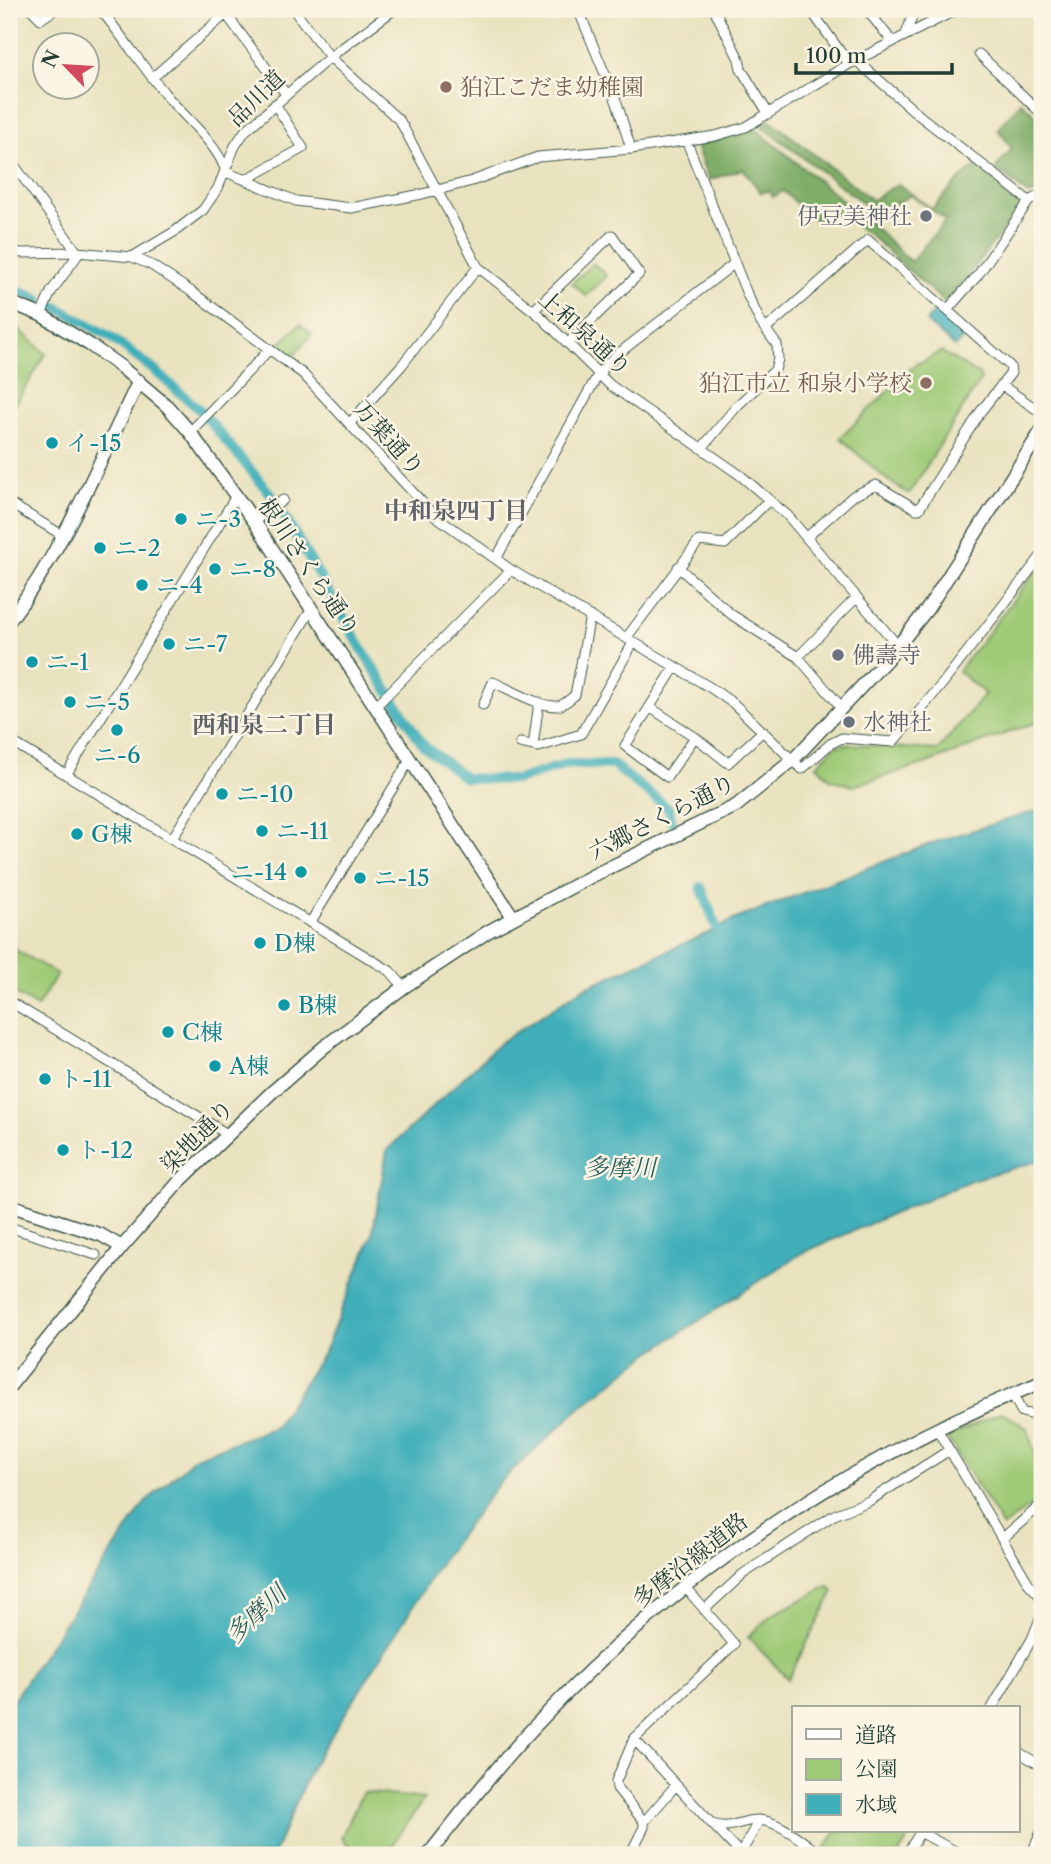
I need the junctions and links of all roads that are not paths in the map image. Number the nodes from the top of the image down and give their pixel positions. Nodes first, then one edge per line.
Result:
1 (31, 9) edge
2 (56, 9) edge
3 (100, 9) edge
4 (293, 9) edge
5 (395, 9) edge
6 (578, 9) edge
7 (713, 9) edge
8 (810, 9) edge
9 (866, 9) edge
10 (915, 9) edge
11 (958, 9) edge
12 (906, 34) junction
13 (892, 41) junction
14 (979, 54) dead end
15 (330, 57) junction
16 (852, 62) junction
17 (152, 78) junction
18 (286, 94) junction
19 (275, 104) junction
20 (768, 113) junction
21 (1042, 114) edge
22 (687, 142) junction
23 (631, 149) junction
24 (9, 159) edge
25 (226, 172) junction
26 (245, 180) junction
27 (435, 190) junction
28 (1042, 196) edge
29 (1029, 201) junction
30 (9, 250) edge
31 (77, 252) junction
32 (132, 257) junction
33 (735, 262) junction
34 (478, 267) junction
35 (9, 302) edge
36 (534, 310) junction
37 (947, 310) junction
38 (41, 315) junction
39 (766, 329) junction
40 (569, 342) junction
41 (271, 349) junction
42 (599, 373) junction
43 (139, 382) junction
44 (1001, 384) junction
45 (1042, 413) edge
46 (350, 423) junction
47 (1042, 430) edge
48 (190, 432) junction
49 (702, 448) junction
50 (236, 496) junction
51 (283, 499) dead end
52 (769, 500) junction
53 (9, 503) edge
54 (254, 521) junction
55 (62, 535) junction
56 (807, 537) junction
57 (1042, 555) edge
58 (496, 559) junction
59 (678, 567) junction
60 (511, 570) junction
61 (857, 597) junction
62 (312, 608) junction
63 (590, 616) junction
64 (9, 621) edge
65 (630, 640) junction
66 (898, 646) junction
67 (798, 657) junction
68 (675, 667) junction
69 (380, 702) junction
70 (539, 702) junction
71 (483, 705) dead end
72 (651, 708) junction
73 (842, 708) junction
74 (763, 731) junction
75 (695, 737) junction
76 (9, 740) edge
77 (520, 743) dead end
78 (533, 746) junction
79 (410, 760) junction
80 (793, 761) junction
81 (66, 775) junction
82 (172, 839) junction
83 (513, 917) junction
84 (310, 923) junction
85 (404, 987) junction
86 (9, 1001) edge
87 (227, 1134) junction
88 (9, 1205) edge
89 (9, 1227) edge
90 (122, 1247) junction
91 (96, 1255) dead end
92 (1042, 1382) edge
93 (10, 1383) edge
94 (1012, 1394) junction
95 (1042, 1412) edge
96 (937, 1429) junction
97 (948, 1451) junction
98 (1042, 1504) edge
99 (1003, 1538) junction
100 (685, 1588) junction
101 (1042, 1598) edge
102 (704, 1610) junction
103 (1042, 1614) edge
104 (993, 1706) edge
105 (634, 1739) junction
106 (1020, 1753) edge
107 (1042, 1766) edge
108 (676, 1785) junction
109 (760, 1820) junction
110 (644, 1822) junction
111 (711, 1822) junction
112 (1042, 1830) edge
113 (919, 1832) edge
114 (922, 1832) edge
115 (741, 1854) edge
116 (428, 1855) edge
117 (630, 1855) edge
118 (821, 1855) edge
119 (906, 1855) edge
120 (962, 1855) edge
121 (1031, 1855) edge

1 - 2 street
3 - 17 street
4 - 15 street, 上和泉通り
5 - 15 street, 品川道
6 - 23 street
7 - 20 street
8 - 16 street
9 - 13 street
10 - 12 street
11 - 12 street
12 - 13 street
13 - 16 street
14 - 21 street
15 - 18 street, 品川道
15 - 27 street, 上和泉通り
16 - 20 street
16 - 29 street
17 - 18 street
17 - 25 street
18 - 19 street, 品川道
19 - 25 street, 品川道
19 - 26 street
20 - 22 street
22 - 23 street
22 - 33 street
23 - 27 street
24 - 31 street
25 - 26 street
25 - 32 street, 品川道
26 - 27 street
27 - 34 street, 上和泉通り
28 - 29 street
29 - 37 street
30 - 31 street
31 - 32 street
31 - 38 street
32 - 41 street, 万葉通り
33 - 39 street
33 - 42 street
34 - 36 street, 上和泉通り
34 - 46 street
35 - 38 street, 根川さくら通り
36 - 40 street, 上和泉通り
36 - 40 street
37 - 39 street
37 - 44 street
38 - 43 street, 根川さくら通り
39 - 49 street
40 - 42 street, 上和泉通り
41 - 46 street, 万葉通り
41 - 48 street
42 - 49 street, 上和泉通り
42 - 58 street
43 - 48 street, 根川さくら通り
43 - 55 street
44 - 45 street
44 - 56 street
46 - 58 street, 万葉通り
47 - 66 street, 六郷さくら通り
48 - 50 street, 根川さくら通り
49 - 52 street, 上和泉通り
50 - 54 street, 根川さくら通り
50 - 81 street
51 - 54 street
52 - 56 street, 上和泉通り
52 - 59 street
53 - 55 street
54 - 62 street, 根川さくら通り
55 - 64 street
56 - 61 street, 上和泉通り
57 - 80 street
58 - 60 street, 万葉通り
59 - 65 street
59 - 67 street
60 - 63 street, 万葉通り
60 - 69 street
61 - 66 street, 上和泉通り
61 - 67 street
62 - 69 street, 根川さくら通り
62 - 82 street
63 - 65 street, 万葉通り
63 - 70 street
65 - 68 street, 万葉通り
65 - 78 street
66 - 73 street, 六郷さくら通り
67 - 73 street
68 - 72 street
68 - 74 street, 万葉通り
69 - 79 street, 根川さくら通り
70 - 71 street
70 - 78 street
72 - 75 street
72 - 75 street
73 - 80 street, 六郷さくら通り
74 - 75 street
74 - 80 street, 万葉通り
76 - 81 street
77 - 78 street
79 - 83 street, 根川さくら通り
79 - 84 street
80 - 83 street, 六郷さくら通り
81 - 82 street
82 - 84 street
83 - 85 street, 六郷さくら通り
84 - 85 street
85 - 87 street, 染地通り
86 - 87 street
87 - 90 street, 染地通り
88 - 90 street
89 - 91 street
90 - 93 street, 染地通り
92 - 94 street, 多摩沿線道路
94 - 95 street
94 - 96 street, 多摩沿線道路
96 - 97 street
96 - 100 street, 多摩沿線道路
97 - 99 street
97 - 102 street
98 - 99 street
99 - 101 street
100 - 102 street
100 - 116 street, 多摩沿線道路
102 - 105 street
103 - 104 street
105 - 108 street
105 - 110 street
106 - 107 street
108 - 110 street
108 - 111 street
109 - 111 street
109 - 115 street
109 - 118 street
110 - 117 street
111 - 115 street
112 - 121 street
113 - 119 street
114 - 120 street

